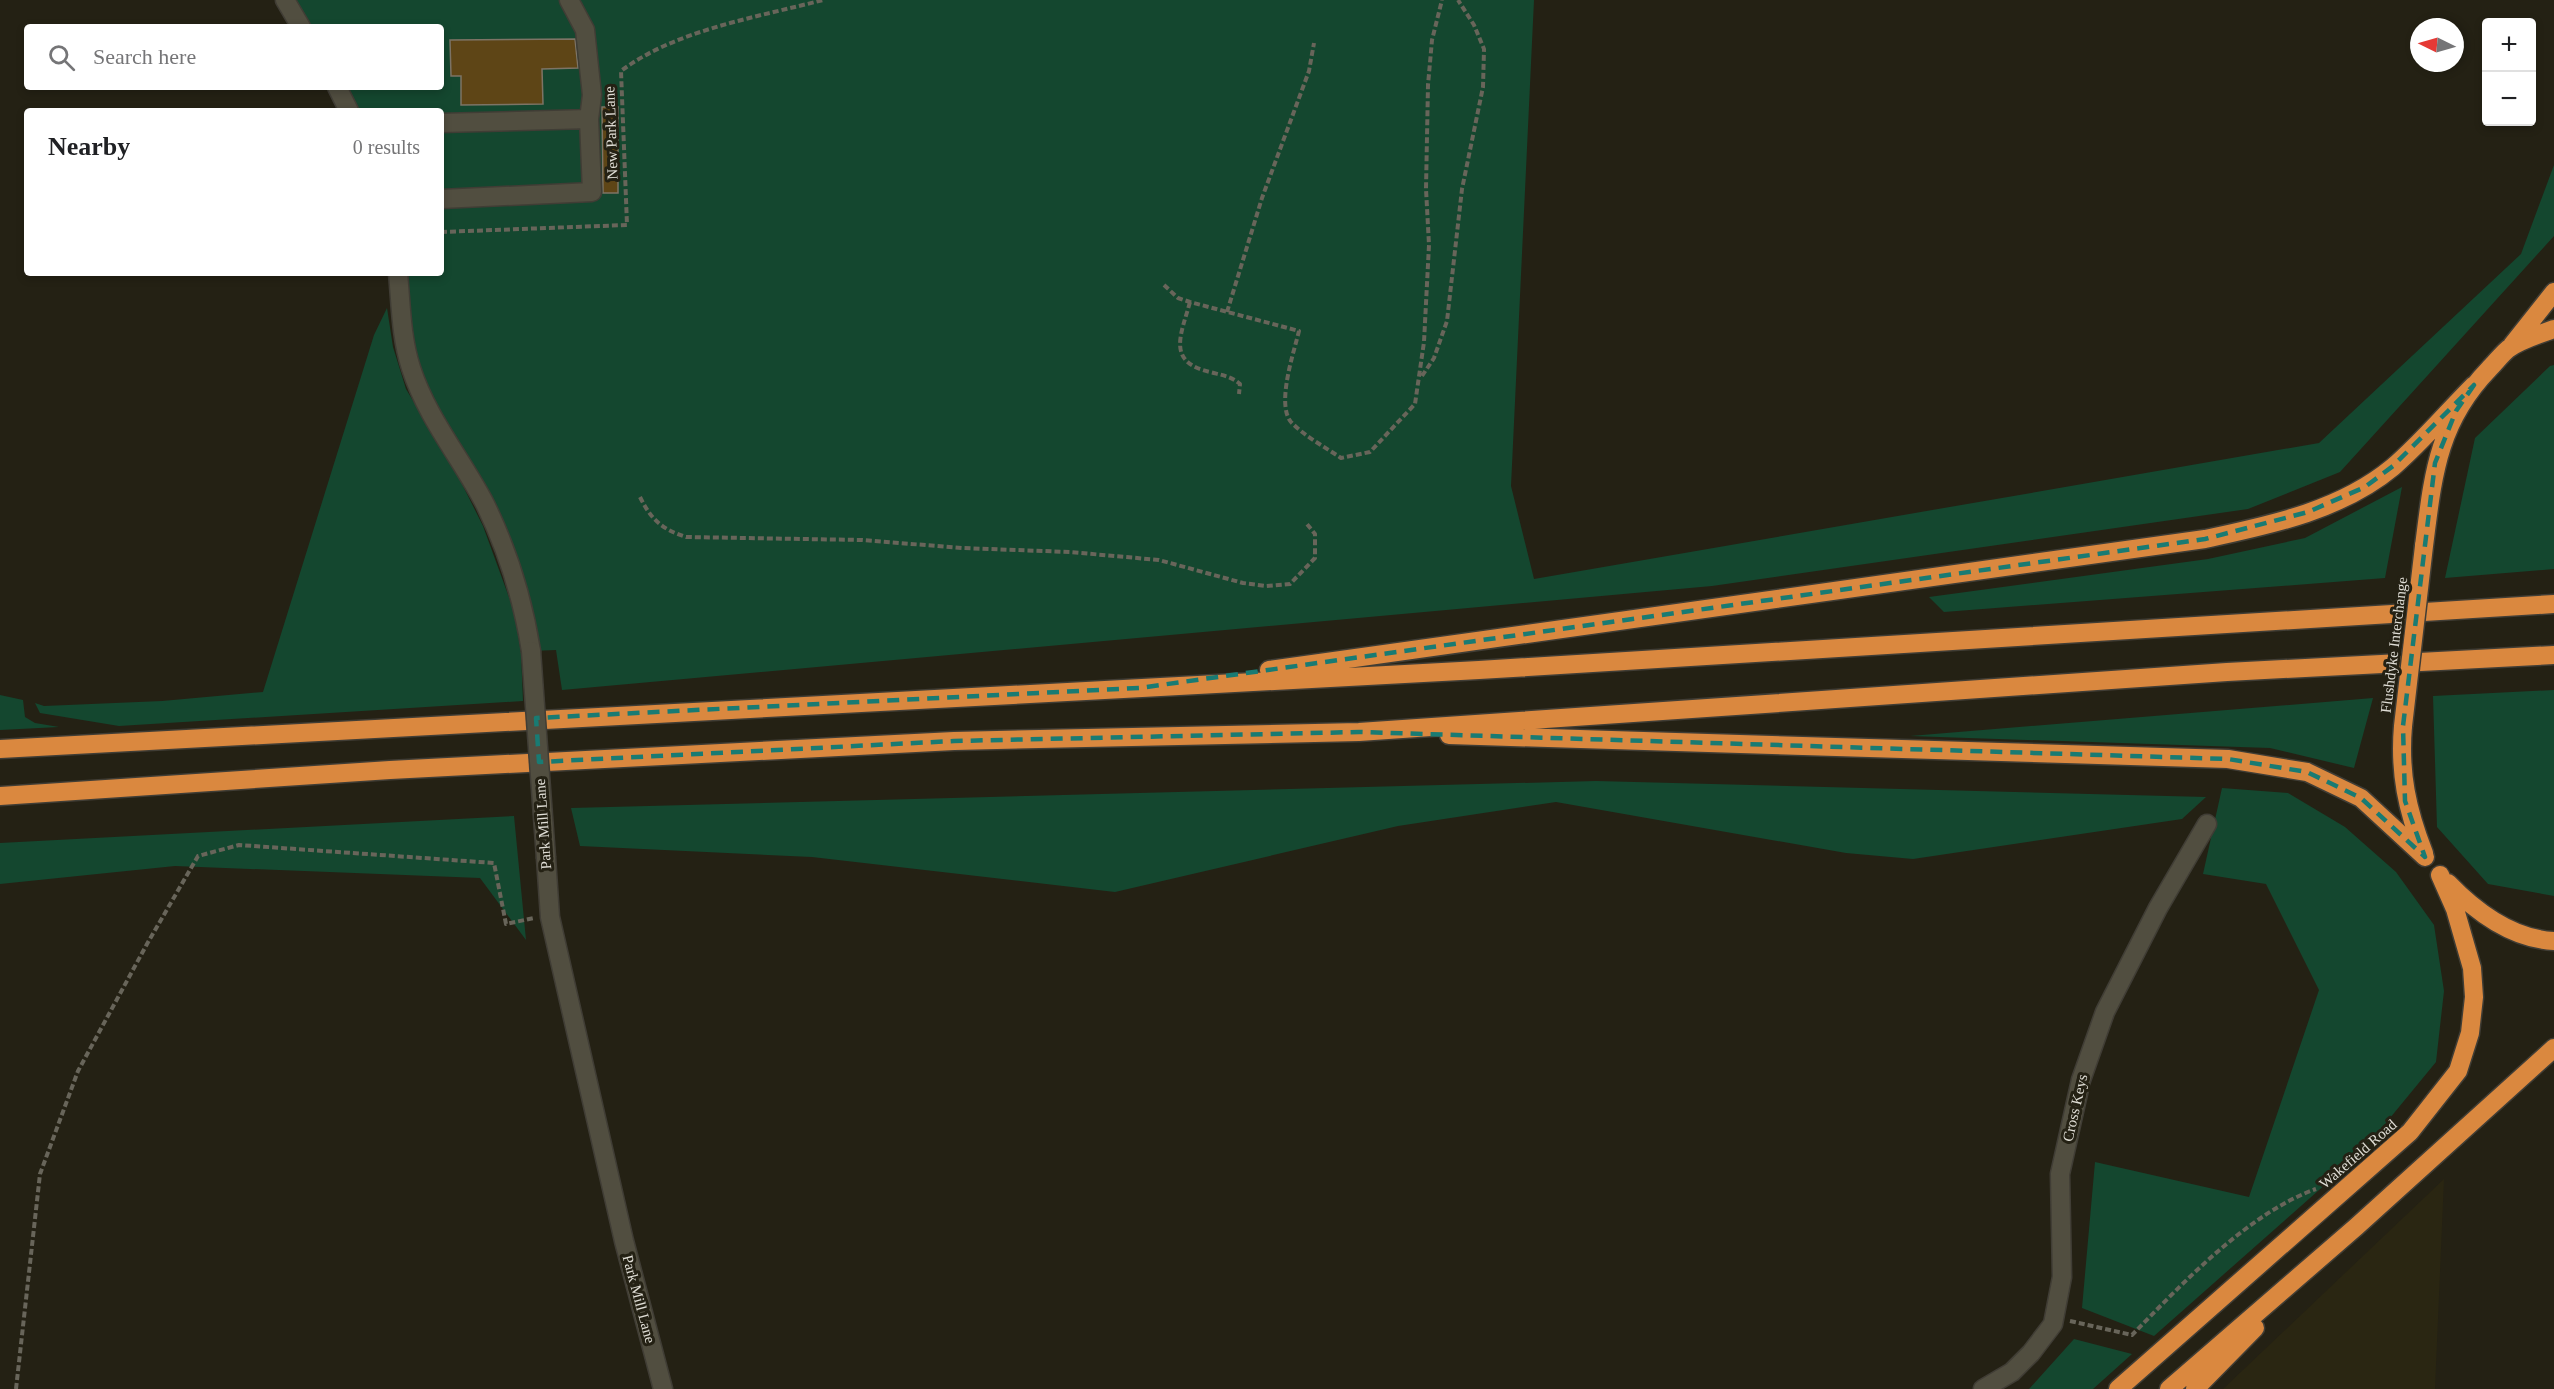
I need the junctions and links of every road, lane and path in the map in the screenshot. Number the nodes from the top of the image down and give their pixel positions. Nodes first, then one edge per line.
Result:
1 (285, 0) edge
2 (569, 0) edge
3 (823, 0) edge
4 (1442, 0) edge
5 (1458, 0) edge
6 (299, 24) edge
7 (1314, 43) dead end
8 (338, 90) edge
9 (348, 108) edge
10 (589, 119) junction
11 (444, 123) edge
12 (444, 199) edge
13 (444, 232) edge
14 (398, 276) edge
15 (1164, 285) dead end
16 (2554, 292) edge
17 (1190, 302) junction
18 (1227, 312) junction
19 (2554, 329) edge
20 (2509, 348) junction
21 (1420, 379) junction
22 (2474, 385) junction
23 (1239, 394) dead end
24 (640, 497) dead end
25 (1307, 524) dead end
26 (2554, 604) edge
27 (2554, 655) edge
28 (1139, 688) junction
29 (1359, 732) junction
30 (0, 749) edge
31 (0, 796) edge
32 (2207, 824) dead end
33 (2425, 857) junction
34 (2440, 874) junction
35 (550, 916) junction
36 (2554, 941) edge
37 (2554, 1048) edge
38 (2321, 1188) dead end
39 (2356, 1227) junction
40 (2054, 1317) junction
41 (15, 1389) edge
42 (663, 1389) edge
43 (1983, 1389) edge
44 (2118, 1389) edge
45 (2169, 1389) edge
46 (2195, 1389) edge

1 - 6 street
2 - 10 street
3 - 13 path, New Park Lane
4 - 21 path
5 - 21 path
7 - 18 path
8 - 9 street
10 - 11 street
10 - 12 street
14 - 35 street, Park Mill Lane, bridge
15 - 17 path
16 - 20 highway
17 - 18 path
17 - 23 path
18 - 21 path
19 - 20 highway, Flushdyke Interchange
20 - 22 highway, Flushdyke Interchange
22 - 28 highway
22 - 33 highway, Flushdyke Interchange, bridge
24 - 25 path
26 - 28 highway
27 - 29 highway
28 - 30 highway
29 - 31 highway
29 - 33 highway
32 - 40 street, Cross Keys
33 - 34 highway, Flushdyke Interchange
34 - 36 highway, Flushdyke Interchange
34 - 44 highway, Wakefield Road
35 - 41 path
35 - 42 street, Park Mill Lane
37 - 39 highway
38 - 40 path
39 - 45 highway
39 - 46 highway
40 - 43 street, Cross Keys

